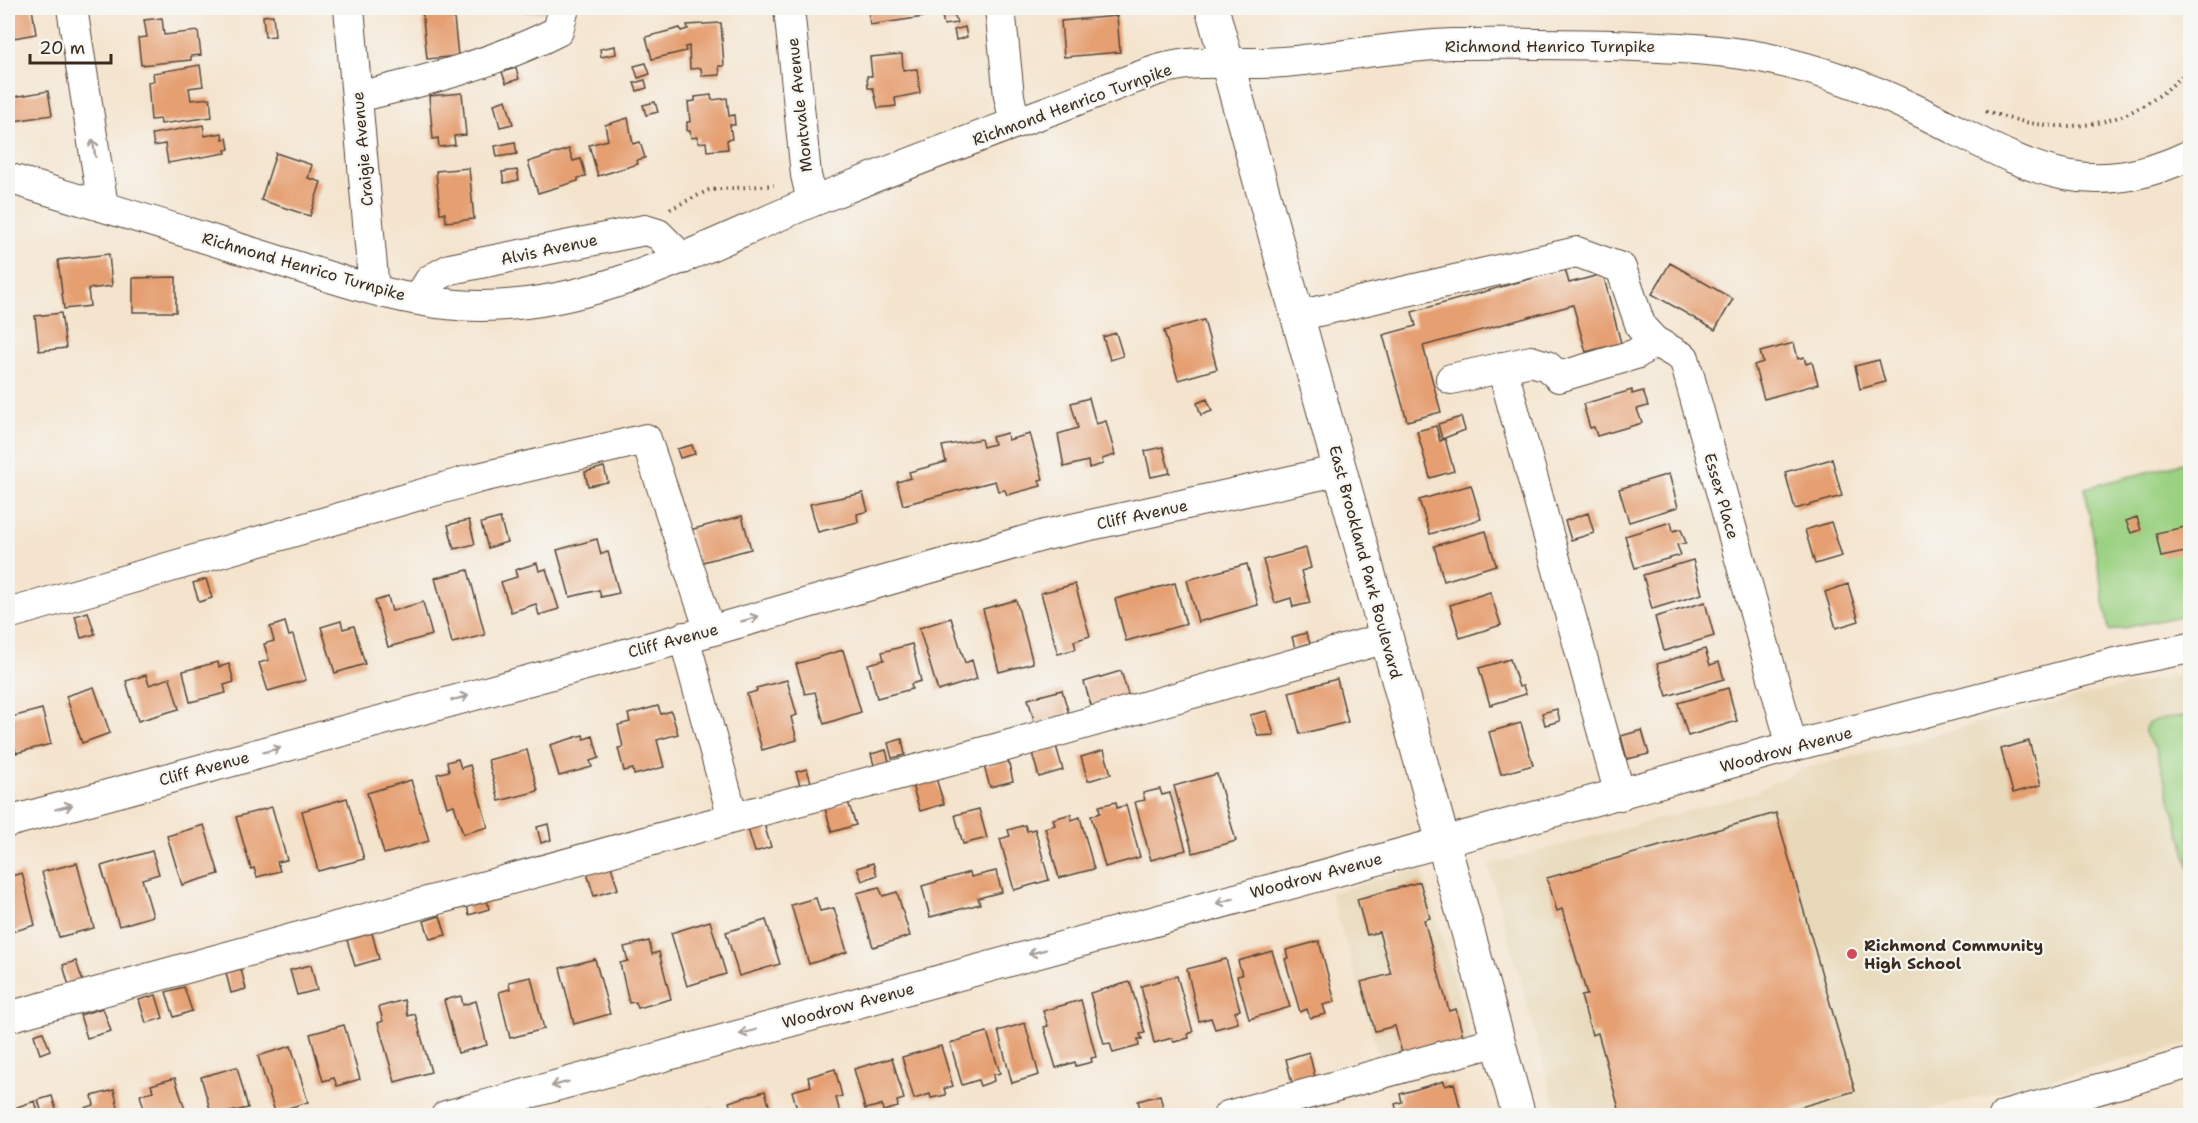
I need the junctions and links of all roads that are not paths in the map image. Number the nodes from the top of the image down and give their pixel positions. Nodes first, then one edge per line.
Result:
1 (72, 8) edge
2 (350, 8) edge
3 (564, 8) edge
4 (789, 8) edge
5 (1000, 8) edge
6 (1212, 8) edge
7 (1227, 63) junction
8 (357, 97) junction
9 (1015, 123) junction
10 (2190, 155) edge
11 (8, 178) edge
12 (812, 201) junction
13 (103, 206) junction
14 (683, 259) junction
15 (374, 290) junction
16 (418, 299) junction
17 (1297, 316) junction
18 (1654, 341) junction
19 (1502, 367) junction
20 (1451, 379) dead end
21 (1341, 470) junction
22 (8, 614) edge
23 (697, 634) junction
24 (1386, 638) junction
25 (2190, 648) edge
26 (1792, 746) junction
27 (1620, 795) junction
28 (733, 818) junction
29 (8, 822) edge
30 (1443, 840) junction
31 (8, 1017) edge
32 (1498, 1041) junction
33 (2190, 1063) edge
34 (446, 1116) edge
35 (1228, 1116) edge
36 (1519, 1116) edge
37 (2004, 1116) edge

13 -> 1 street
2 - 8 street, Craigie Avenue
3 - 8 street
4 - 12 street, Montvale Avenue
5 - 9 street
6 - 7 main road, East Brookland Park Boulevard
7 - 9 street, Richmond Henrico Turnpike
7 - 10 street, Richmond Henrico Turnpike
7 - 17 main road, East Brookland Park Boulevard
8 - 15 street, Craigie Avenue
9 - 12 street, Richmond Henrico Turnpike
11 - 13 street, Richmond Henrico Turnpike
12 - 14 street, Richmond Henrico Turnpike
13 - 15 street, Richmond Henrico Turnpike
14 - 16 street, Richmond Henrico Turnpike
14 - 16 street, Alvis Avenue
15 - 16 street, Richmond Henrico Turnpike
17 - 18 street, Essex Place
17 - 21 main road, East Brookland Park Boulevard
18 - 19 street
18 - 26 street, Essex Place
19 - 20 street
19 - 27 street
23 -> 21 street, Cliff Avenue
21 - 24 main road, East Brookland Park Boulevard
22 - 23 street
23 - 28 street
29 -> 23 street, Cliff Avenue
24 - 28 street
24 - 30 main road, East Brookland Park Boulevard
25 - 26 street, Woodrow Avenue
26 - 27 street, Woodrow Avenue
27 - 30 street, Woodrow Avenue
28 - 31 street
30 - 32 main road, East Brookland Park Boulevard
30 -> 34 street, Woodrow Avenue
32 - 35 street
32 - 36 main road, East Brookland Park Boulevard
33 - 37 street

